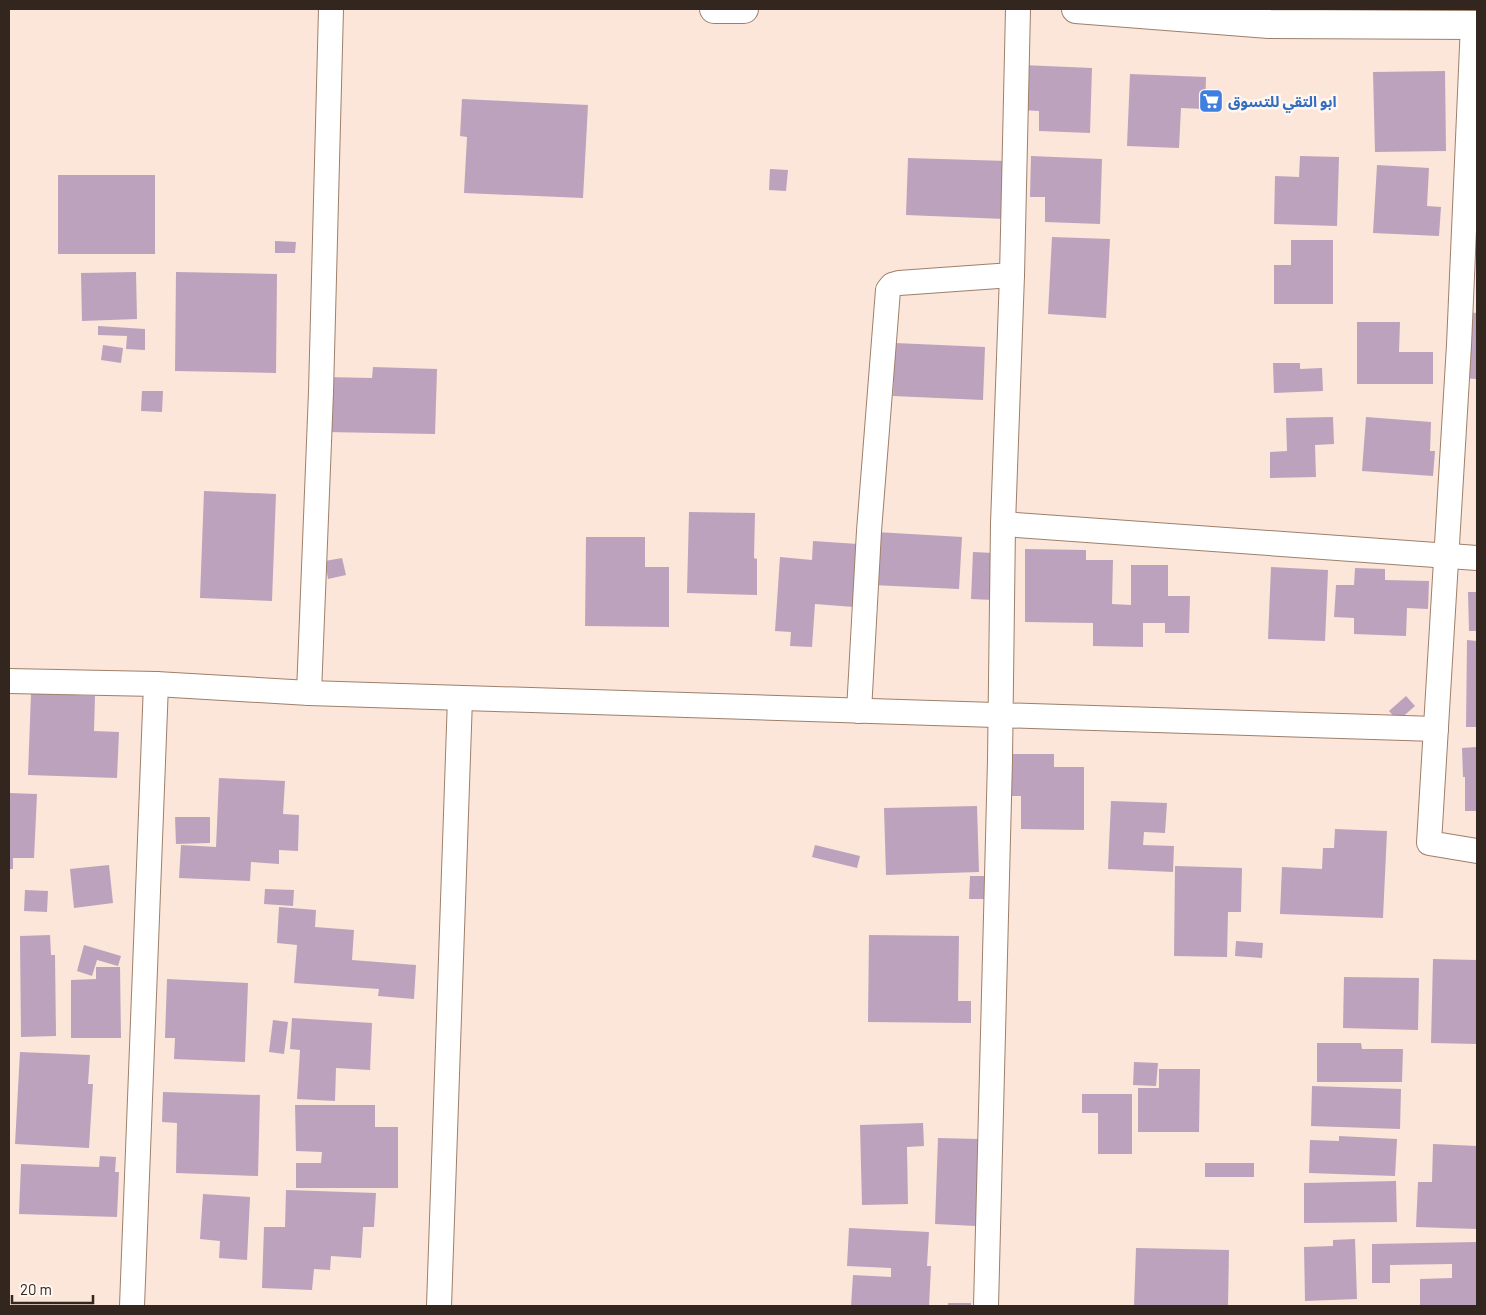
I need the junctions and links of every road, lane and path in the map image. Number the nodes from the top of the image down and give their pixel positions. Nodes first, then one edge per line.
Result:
1 (331, 9) edge
2 (714, 9) edge
3 (744, 9) edge
4 (1018, 9) edge
5 (1076, 9) edge
6 (1475, 24) edge
7 (1012, 275) junction
8 (1003, 524) junction
9 (1447, 555) junction
10 (1477, 558) edge
11 (9, 681) edge
12 (156, 684) junction
13 (309, 693) junction
14 (460, 698) junction
15 (860, 711) junction
16 (1000, 715) junction
17 (1436, 729) junction
18 (1477, 852) edge
19 (132, 1306) edge
20 (439, 1306) edge
21 (986, 1306) edge

1 - 13 street
2 - 3 street
4 - 7 street
5 - 6 street
6 - 9 street
7 - 8 street
7 - 15 street
8 - 9 street
8 - 16 street
9 - 10 street
9 - 17 street
11 - 12 street
12 - 13 street
12 - 19 street
13 - 14 street
14 - 15 street
14 - 20 street
15 - 16 street
16 - 17 street
16 - 21 street
17 - 18 street

